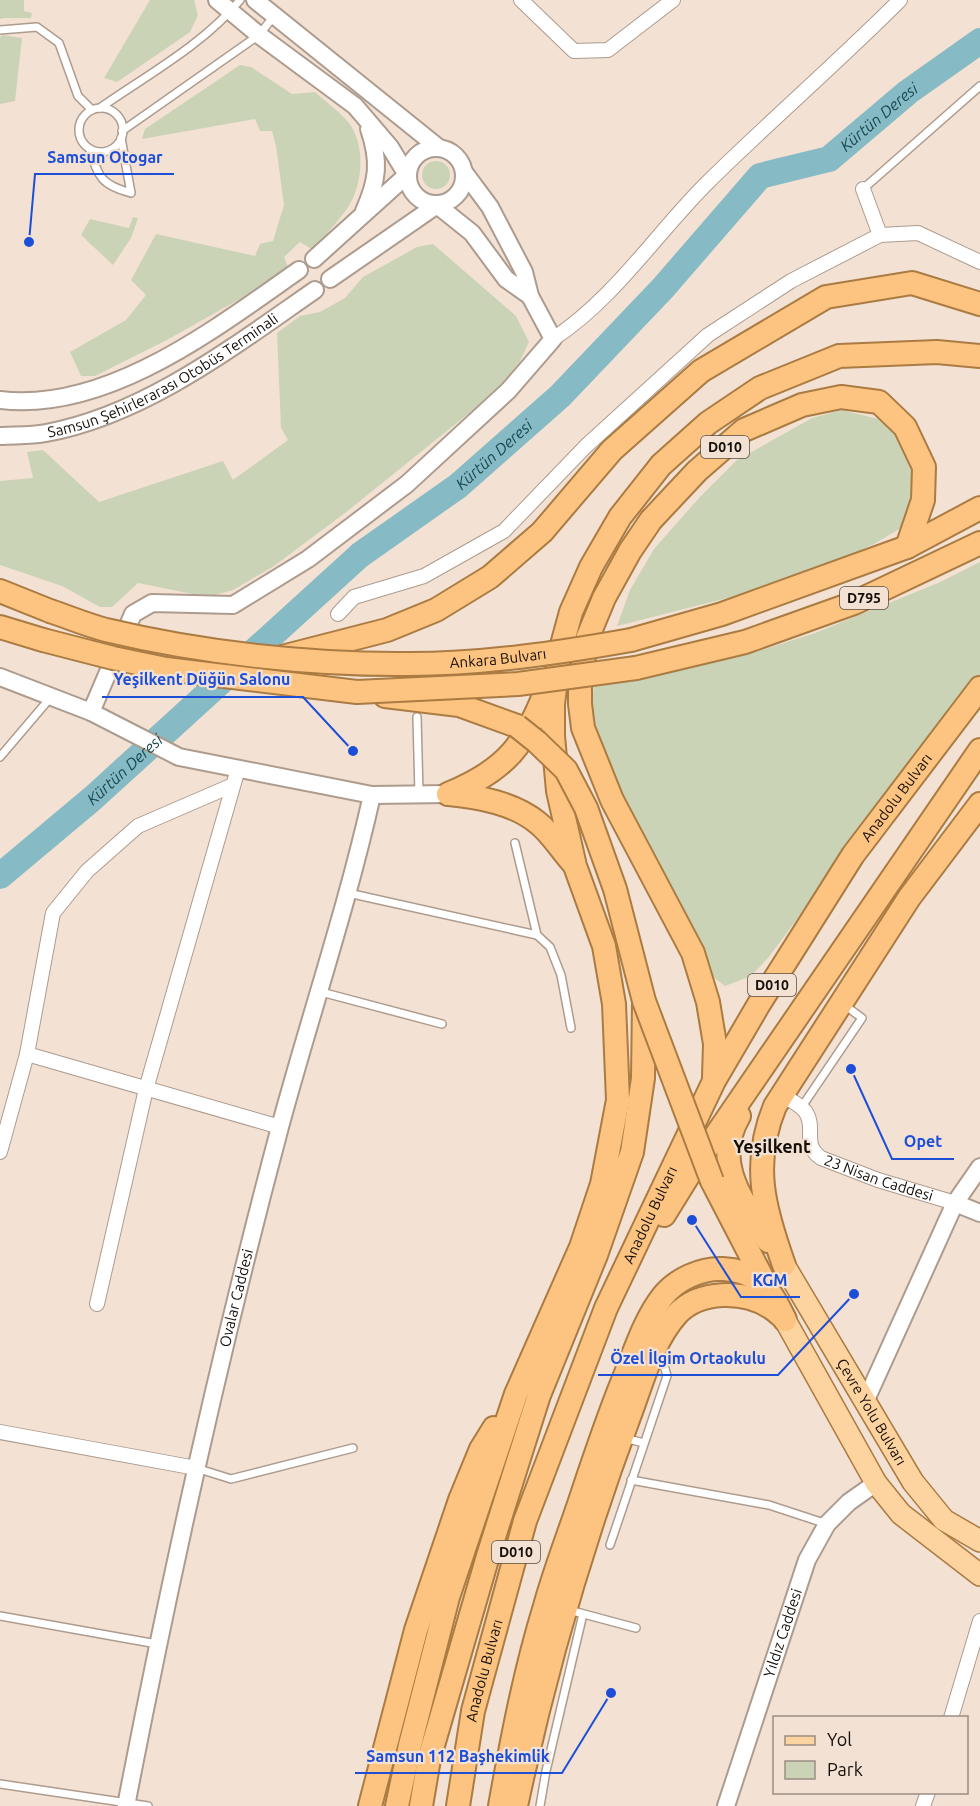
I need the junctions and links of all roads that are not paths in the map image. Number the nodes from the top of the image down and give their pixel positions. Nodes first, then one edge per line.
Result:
1 (217, 0) edge
2 (522, 0) edge
3 (673, 0) edge
4 (900, 0) edge
5 (235, 6) edge
6 (265, 6) edge
7 (0, 30) edge
8 (259, 35) junction
9 (980, 86) edge
10 (100, 108) junction
11 (92, 110) junction
12 (367, 119) junction
13 (122, 135) junction
14 (439, 148) junction
15 (90, 149) junction
16 (464, 172) junction
17 (407, 175) junction
18 (863, 189) joint
19 (437, 205) junction
20 (361, 218) junction
21 (880, 235) junction
22 (314, 259) dead end
23 (980, 262) edge
24 (299, 270) dead end
25 (330, 279) dead end
26 (315, 290) dead end
27 (530, 296) junction
28 (980, 304) edge
29 (553, 339) junction
30 (980, 356) edge
31 (0, 400) edge
32 (0, 436) edge
33 (980, 508) edge
34 (980, 543) edge
35 (907, 547) junction
36 (0, 591) edge
37 (338, 614) dead end
38 (0, 627) edge
39 (559, 656) junction
40 (281, 657) junction
41 (0, 677) edge
42 (980, 687) edge
43 (357, 692) junction
44 (52, 696) junction
45 (93, 714) junction
46 (417, 717) dead end
47 (980, 750) edge
48 (0, 757) edge
49 (238, 769) junction
50 (233, 785) junction
51 (419, 794) junction
52 (448, 794) junction
53 (372, 795) junction
54 (980, 804) edge
55 (515, 843) dead end
56 (575, 866) junction
57 (346, 893) junction
58 (537, 935) junction
59 (318, 991) junction
60 (644, 1000) junction
61 (841, 1002) junction
62 (800, 1014) junction
63 (442, 1024) dead end
64 (571, 1028) dead end
65 (27, 1054) junction
66 (714, 1081) junction
67 (146, 1089) junction
68 (782, 1095) junction
69 (801, 1108) junction
70 (280, 1127) junction
71 (0, 1152) edge
72 (980, 1167) edge
73 (955, 1203) junction
74 (980, 1213) edge
75 (784, 1265) junction
76 (766, 1285) junction
77 (97, 1304) dead end
78 (606, 1308) junction
79 (785, 1320) junction
80 (652, 1358) junction
81 (516, 1394) junction
82 (865, 1402) junction
83 (0, 1432) edge
84 (622, 1438) junction
85 (644, 1443) junction
86 (353, 1448) dead end
87 (196, 1468) junction
88 (631, 1480) junction
89 (876, 1483) junction
90 (827, 1524) junction
91 (980, 1541) edge
92 (610, 1545) dead end
93 (980, 1575) edge
94 (575, 1611) junction
95 (0, 1616) edge
96 (980, 1622) edge
97 (636, 1628) dead end
98 (159, 1644) junction
99 (952, 1716) edge
100 (0, 1784) edge
101 (127, 1805) edge
102 (148, 1806) edge
103 (370, 1806) edge
104 (397, 1806) edge
105 (421, 1806) edge
106 (458, 1806) edge
107 (500, 1806) edge
108 (516, 1806) edge
109 (540, 1806) edge
110 (726, 1806) edge

1 - 5 street
2 - 3 street
4 - 29 street
5 - 8 street
5 - 10 lane
6 - 8 lane
6 - 14 street
7 - 11 lane
8 - 12 street
8 - 13 lane
9 - 18 lane
10 - 11 lane
10 - 13 lane
11 - 15 lane
12 - 17 street
12 - 20 street
13 - 15 lane
13 - 15 lane
14 - 16 street
14 - 17 street
16 - 19 street
16 - 27 street
17 - 19 street
17 - 20 street
18 - 21 street
19 - 25 street
19 - 27 street
20 - 22 street
21 - 23 street
21 - 37 street
24 - 31 street, Samsun Şehirlerarası Otobüs Terminali
26 - 32 street, Samsun Şehirlerarası Otobüs Terminali
27 - 29 street
28 - 40 highway
29 - 45 street
30 - 39 highway
33 - 35 highway, Ankara Bulvarı
34 - 43 highway, Ankara Bulvarı / D795, bridge
35 - 40 highway, Ankara Bulvarı, bridge
35 - 66 highway, D010
36 - 40 highway, Ankara Bulvarı, bridge
38 - 43 highway, Ankara Bulvarı, bridge
39 - 52 highway
39 - 56 highway
41 - 44 street
42 - 66 highway, Anadolu Bulvarı / D010
43 - 60 highway, bridge
44 - 45 street
44 - 48 lane
45 - 49 street
46 - 51 lane
47 - 62 highway
49 - 50 street
49 - 53 street
50 - 65 street
50 - 67 street
51 - 52 street
51 - 53 street
52 - 56 highway
53 - 57 street, Ovalar Caddesi
54 - 61 highway
55 - 58 lane
56 - 81 highway
57 - 58 lane
57 - 59 street, Ovalar Caddesi
58 - 64 lane
59 - 63 lane
59 - 70 street, Ovalar Caddesi
60 - 76 highway, bridge
60 - 105 highway, Anadolu Bulvarı / D010
61 - 68 highway
61 - 69 lane
62 - 75 highway
62 - 78 highway
65 - 67 street
65 - 71 street
66 - 78 highway, Anadolu Bulvarı / D010
67 - 70 street
67 - 77 street
68 - 69 street
68 - 75 highway
69 - 73 street, 23 Nisan Caddesi
70 - 87 street, Ovalar Caddesi
72 - 73 street
73 - 74 street, 23 Nisan Caddesi
73 - 82 street
75 - 82 main road, Çevre Yolu Bulvarı
76 - 79 highway
76 - 107 highway
78 - 106 highway, Anadolu Bulvarı / D010
79 - 80 highway
79 - 89 main road, Çevre Yolu Bulvarı
80 - 84 highway
80 - 85 lane
81 - 103 highway
81 - 104 highway
82 - 91 main road, Çevre Yolu Bulvarı
83 - 87 street
84 - 85 lane
84 - 94 highway
85 - 88 lane
86 - 87 lane
87 - 98 street, Ovalar Caddesi
88 - 90 lane
88 - 92 lane
89 - 90 street, Yıldız Caddesi
89 - 93 main road, Çevre Yolu Bulvarı
90 - 110 street, Yıldız Caddesi
94 - 97 lane
94 - 108 highway
94 - 109 lane
95 - 98 lane
96 - 99 street
98 - 101 street, Ovalar Caddesi
100 - 101 lane
101 - 102 lane

